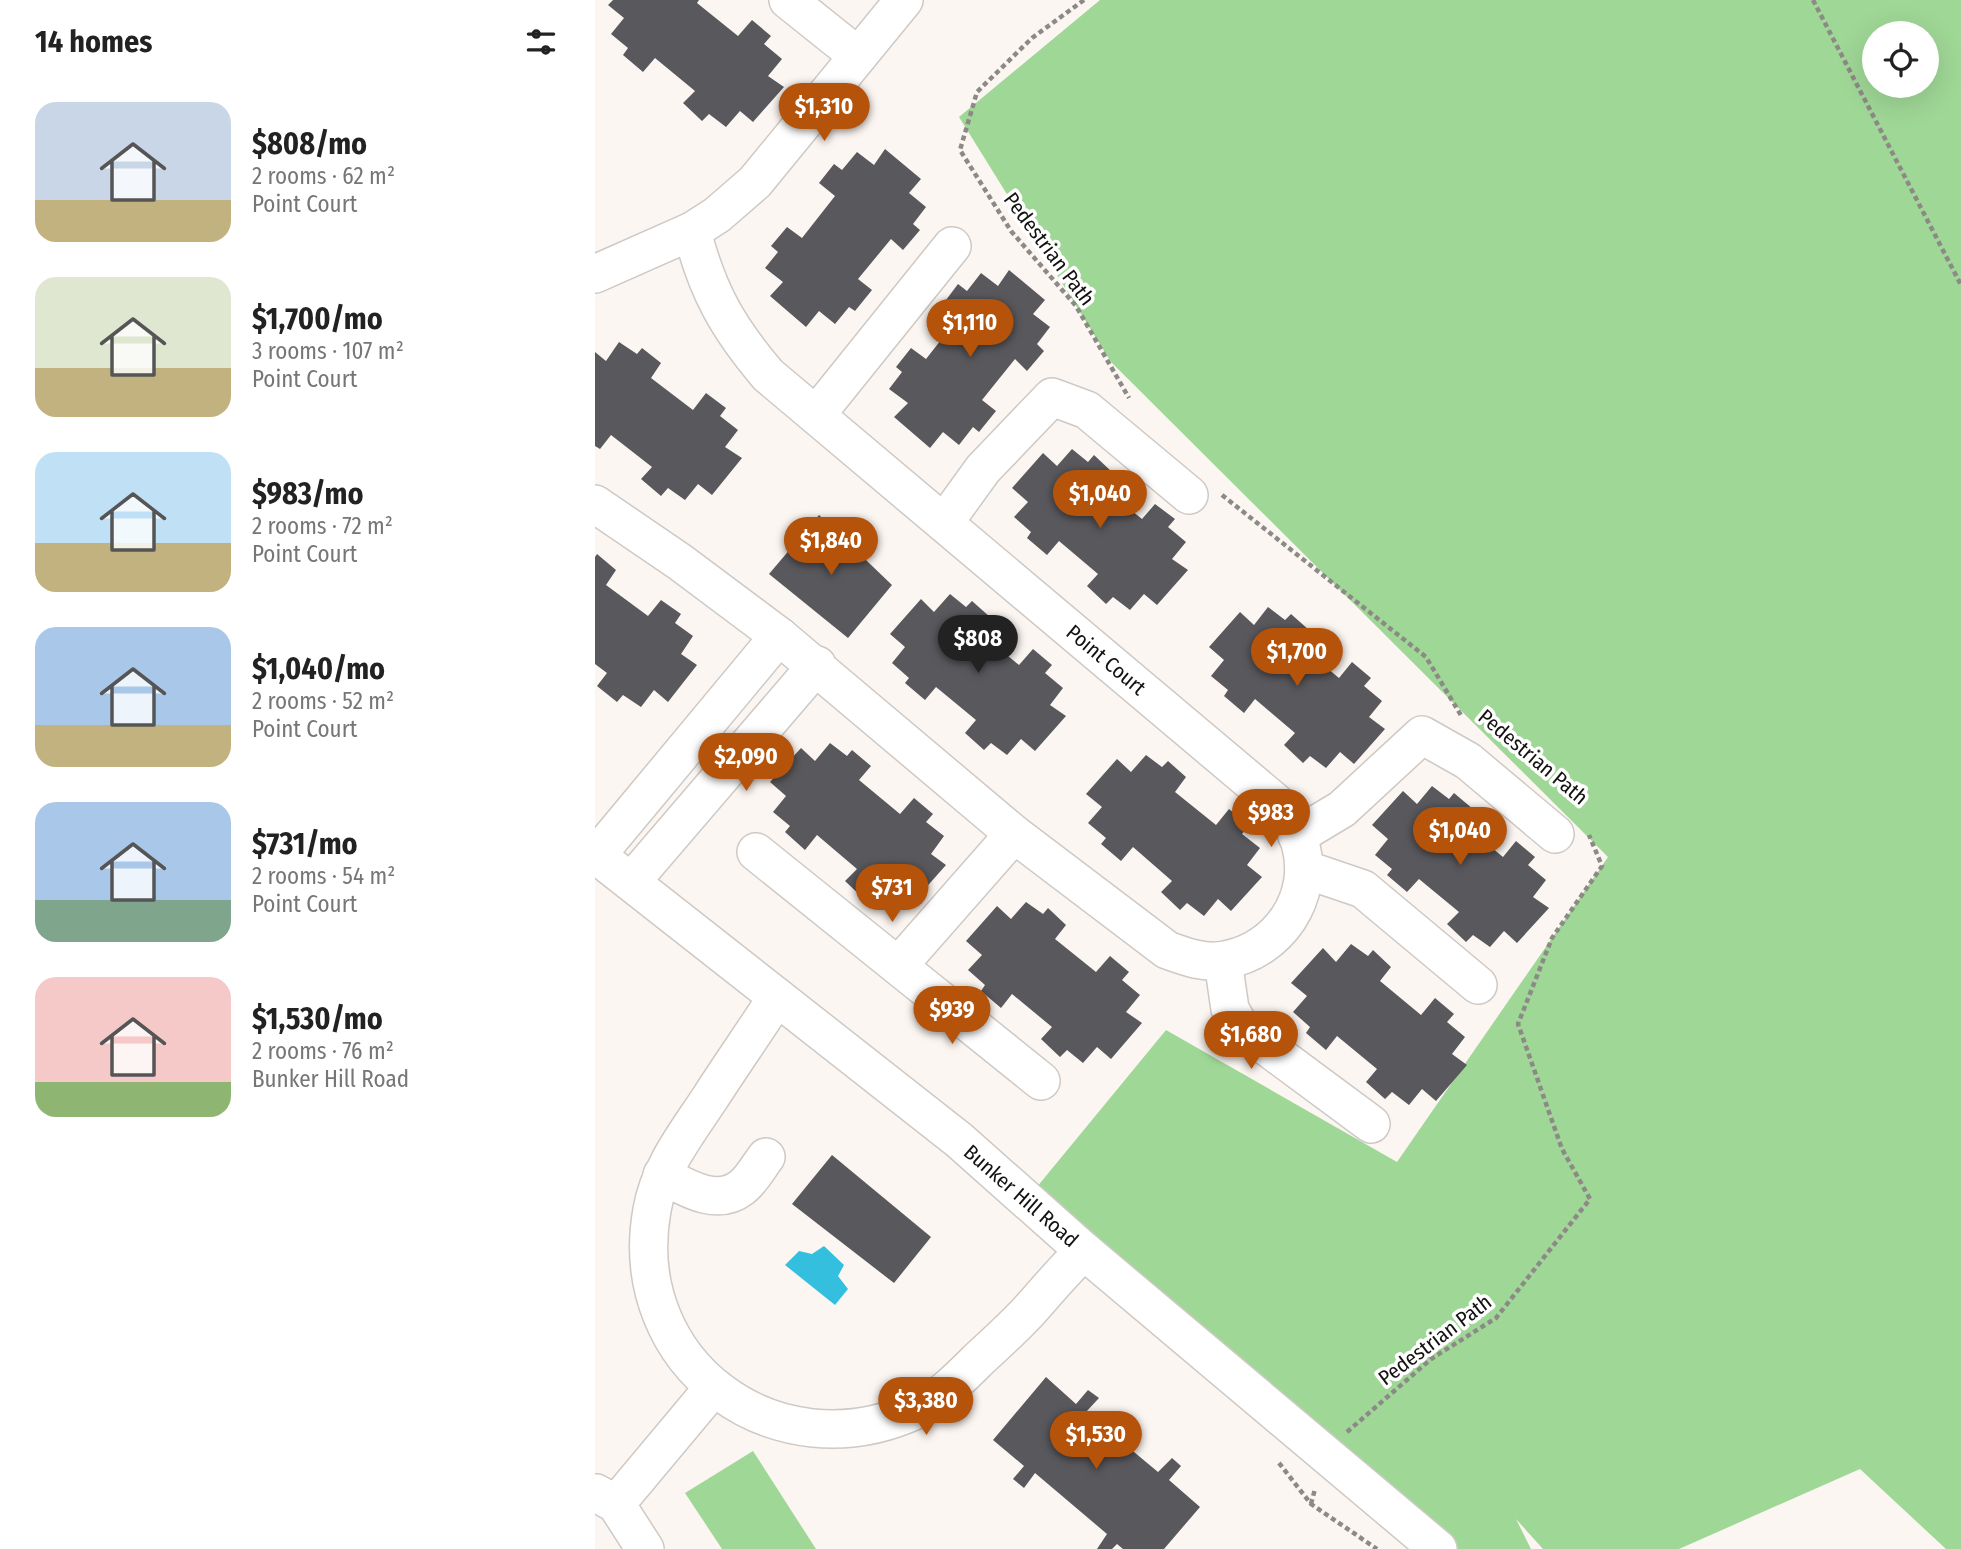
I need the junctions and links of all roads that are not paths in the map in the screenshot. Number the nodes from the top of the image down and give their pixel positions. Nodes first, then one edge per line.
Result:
1 (788, 0) edge
2 (904, 0) edge
3 (858, 56) junction
4 (692, 231) junction
5 (952, 246) dead end
6 (595, 274) edge
7 (816, 415) junction
8 (1204, 494) road end
9 (595, 504) edge
10 (944, 523) junction
11 (779, 636) junction
12 (817, 666) junction
13 (1572, 833) road end
14 (1014, 834) junction
15 (756, 852) dead end
16 (1301, 852) junction
17 (596, 854) edge
18 (631, 882) junction
19 (1223, 961) junction
20 (898, 966) junction
21 (1478, 985) dead end
22 (777, 997) junction
23 (1041, 1081) dead end
24 (1371, 1124) dead end
25 (766, 1157) dead end
26 (662, 1175) junction
27 (1084, 1251) junction
28 (713, 1388) junction
29 (605, 1498) edge
30 (645, 1549) edge
31 (1439, 1549) edge

1 - 3 street
2 - 3 street
3 - 4 street
4 - 6 street
4 - 7 street, Point Court
5 - 7 street
7 - 10 street, Point Court
8 - 10 street
9 - 11 street
10 - 16 street, Point Court
11 - 12 street
11 - 17 street
12 - 14 street
12 - 18 street
13 - 16 street
14 - 19 street
14 - 20 street
15 - 20 street
16 - 19 street
16 - 21 street
17 - 18 street, Bunker Hill Road
18 - 22 street, Bunker Hill Road
19 - 24 street
20 - 23 street
22 - 26 street
22 - 27 street, Bunker Hill Road
25 - 26 street
26 - 28 street
27 - 28 street
27 - 31 street, Bunker Hill Road
28 - 29 street
29 - 30 street

